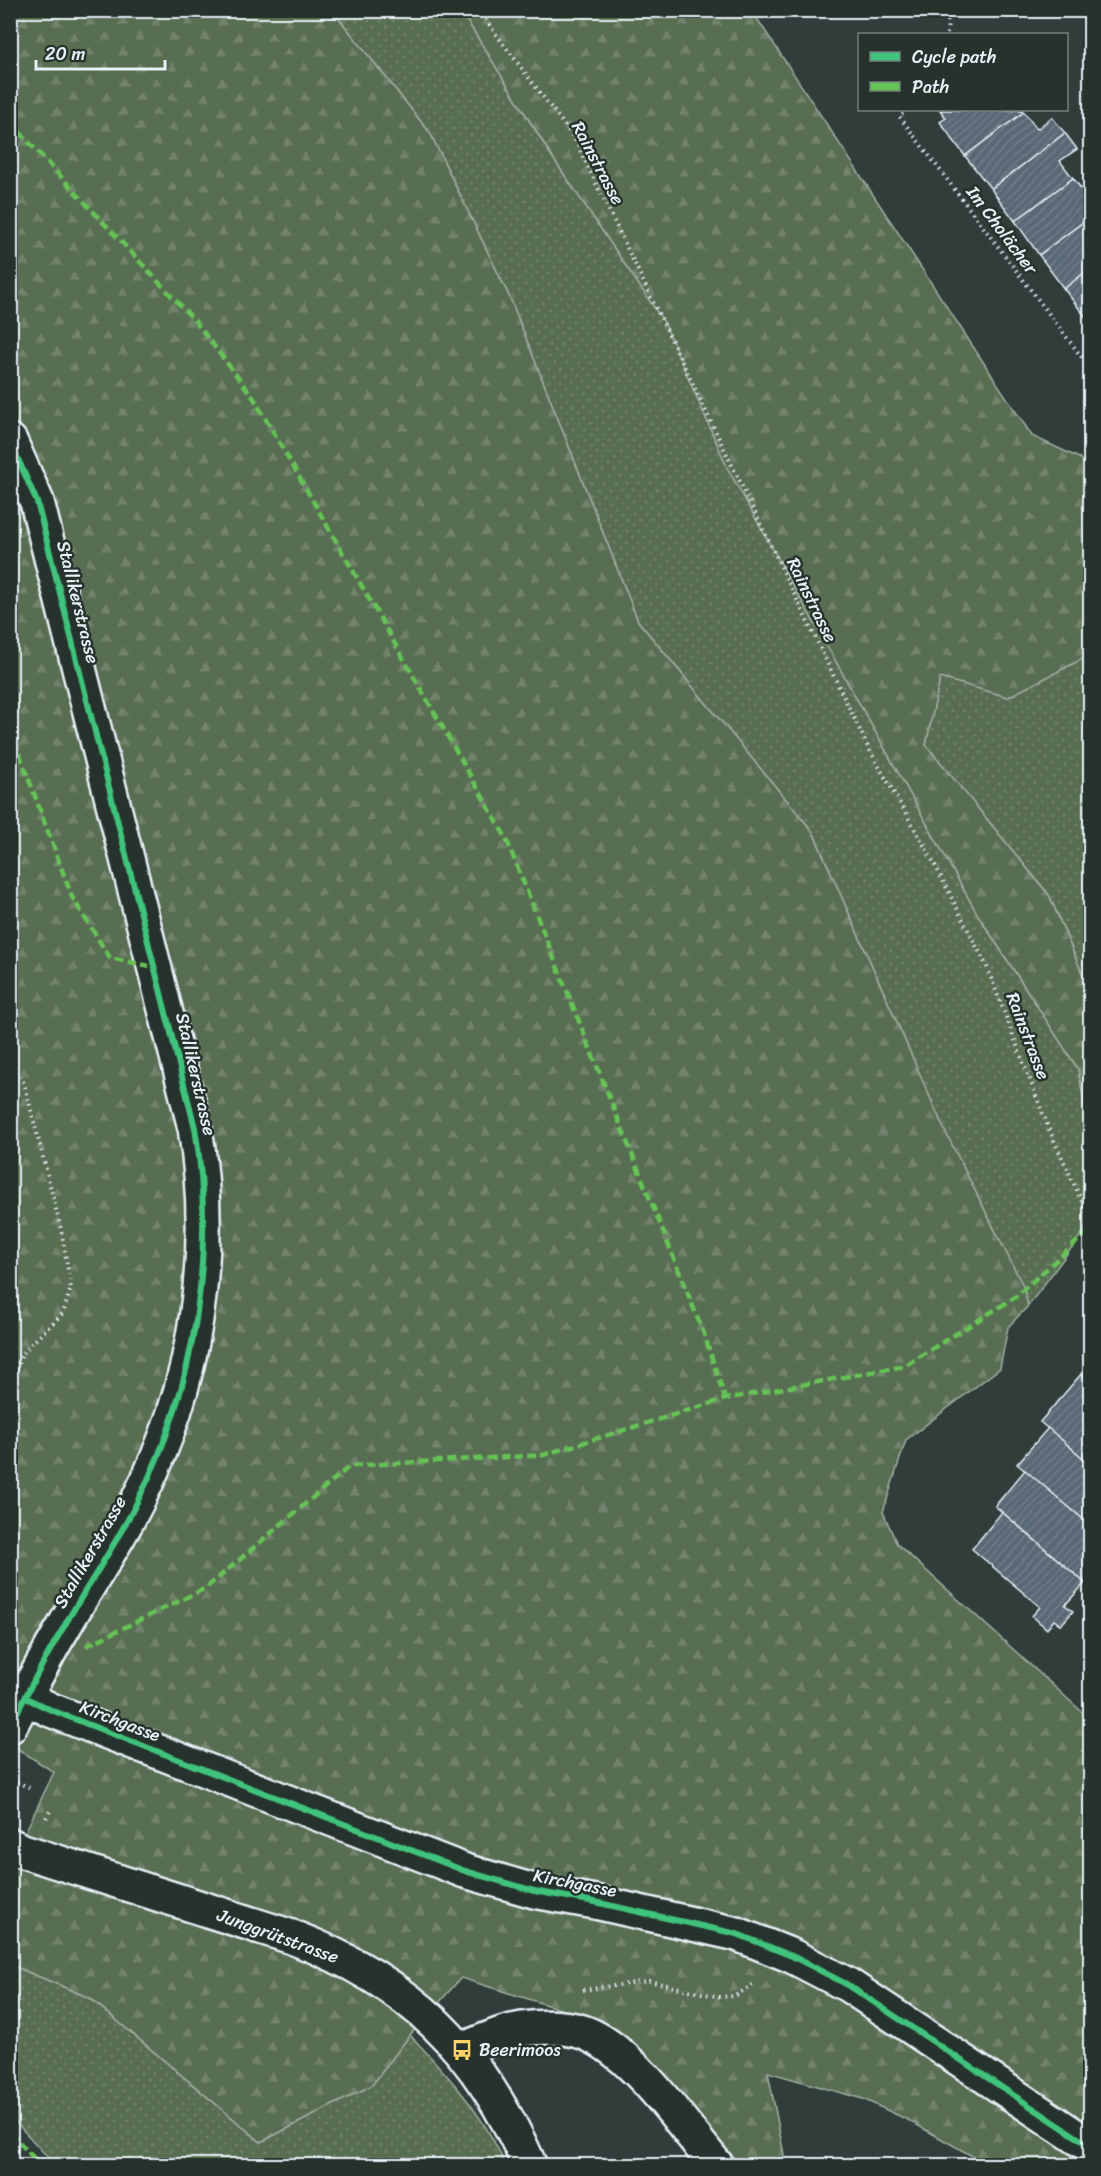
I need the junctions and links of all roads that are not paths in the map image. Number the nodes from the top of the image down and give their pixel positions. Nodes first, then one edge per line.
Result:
1 (10, 441) edge
2 (26, 1698) junction
3 (10, 1726) edge
4 (10, 1845) edge
5 (462, 2050) junction
6 (1090, 2146) edge
7 (530, 2166) edge
8 (717, 2166) edge

1 - 2 street, Stallikerstrasse
2 - 3 street, Stallikerstrasse
2 - 6 street, Kirchgasse
4 - 5 street, Junggrütstrasse
5 - 7 street, Junggrütstrasse
5 - 8 street

